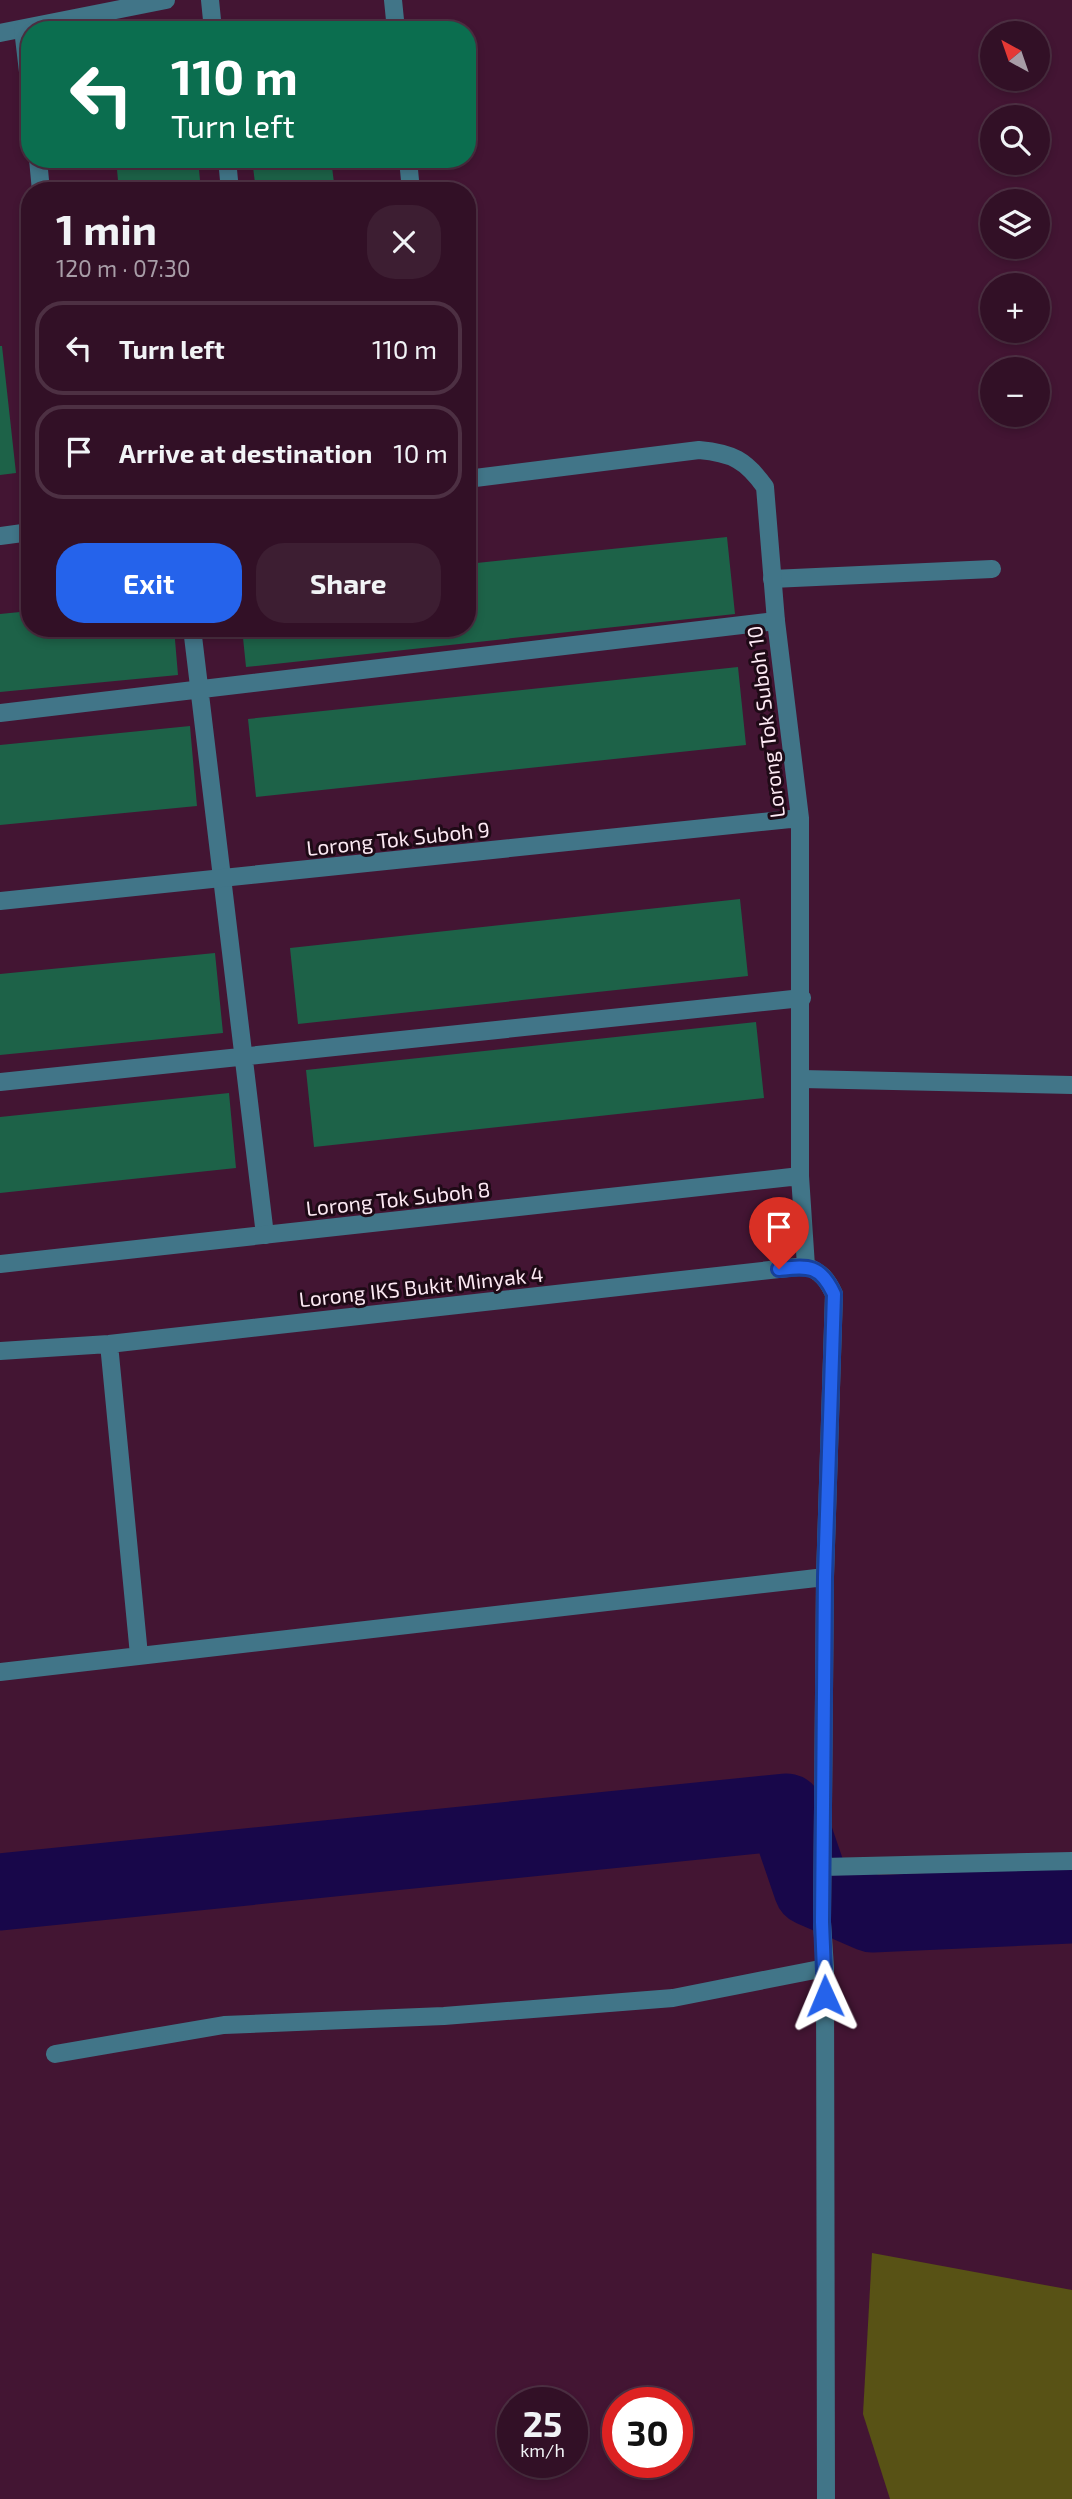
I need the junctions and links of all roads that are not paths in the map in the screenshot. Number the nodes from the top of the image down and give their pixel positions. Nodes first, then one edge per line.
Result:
1 (166, 0) edge
2 (210, 0) edge
3 (393, 0) edge
4 (62, 21) edge
5 (212, 21) edge
6 (395, 21) edge
7 (21, 29) edge
8 (0, 33) edge
9 (476, 478) edge
10 (21, 533) edge
11 (0, 536) edge
12 (992, 569) dead end
13 (772, 579) junction
14 (776, 621) junction
15 (193, 637) edge
16 (200, 690) junction
17 (0, 713) edge
18 (800, 818) junction
19 (223, 879) junction
20 (0, 901) edge
21 (802, 998) junction
22 (243, 1057) junction
23 (802, 1079) junction
24 (0, 1082) edge
25 (1072, 1085) edge
26 (800, 1176) junction
27 (265, 1235) junction
28 (0, 1264) edge
29 (806, 1266) junction
30 (109, 1344) junction
31 (0, 1351) edge
32 (825, 1577) junction
33 (139, 1655) junction
34 (0, 1672) edge
35 (1072, 1861) edge
36 (822, 1873) junction
37 (825, 1968) junction
38 (55, 2054) dead end
39 (826, 2499) edge

1 - 4 street
2 - 5 street
3 - 6 street
7 - 8 street
9 - 13 street, Lorong Tok Suboh 10
10 - 11 street
12 - 13 street
13 - 14 street, Lorong Tok Suboh 10
14 - 16 street
14 - 18 street, Lorong Tok Suboh 10
15 - 16 street
16 - 17 street
16 - 19 street
18 - 19 street, Lorong Tok Suboh 9
18 - 21 street, Lorong Tok Suboh 10
19 - 20 street, Lorong Tok Suboh 9
19 - 22 street
21 - 22 street
21 - 23 street, Lorong Tok Suboh 10
22 - 24 street
22 - 27 street
23 - 25 street
23 - 26 street, Lorong Tok Suboh 10
26 - 27 street, Lorong Tok Suboh 8
26 - 29 street, Lorong Tok Suboh 10
27 - 28 street, Lorong Tok Suboh 8
29 - 30 street, Lorong IKS Bukit Minyak 4
29 - 32 street
30 - 31 street, Lorong IKS Bukit Minyak 4
30 - 33 street
32 - 33 street
32 - 36 street
33 - 34 street
35 - 36 street
36 - 37 street
37 - 38 street
37 - 39 street

